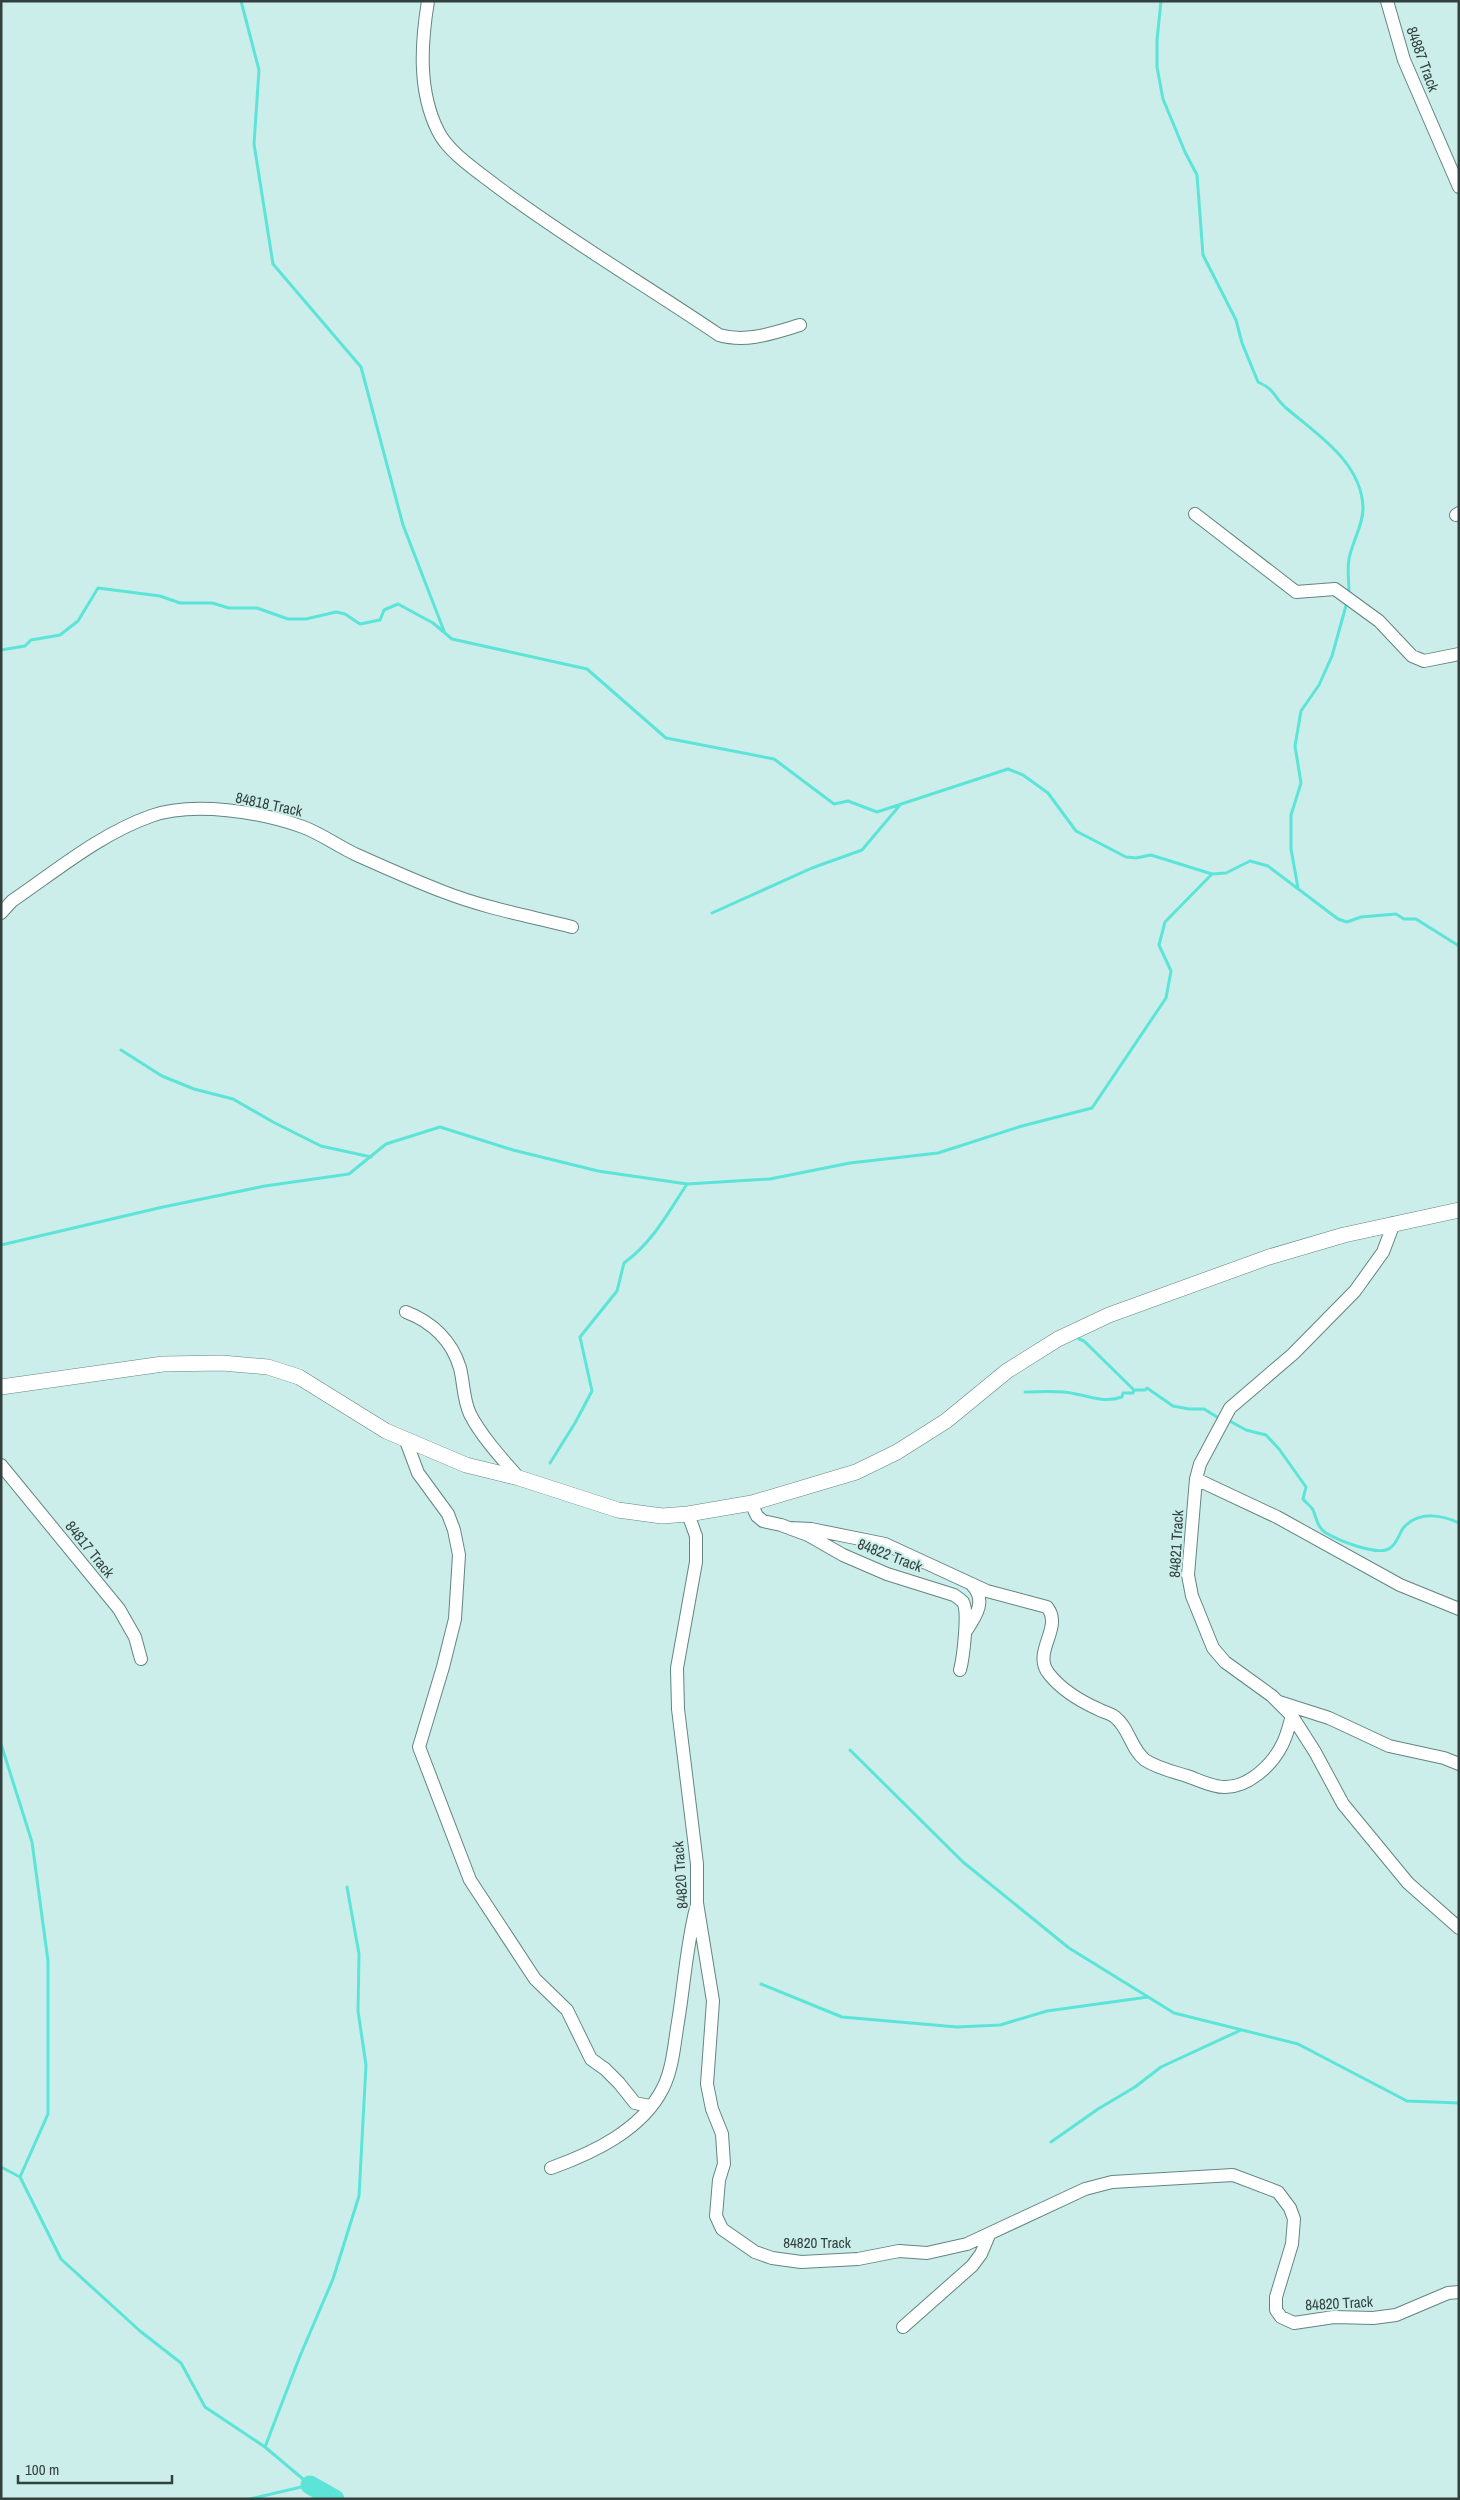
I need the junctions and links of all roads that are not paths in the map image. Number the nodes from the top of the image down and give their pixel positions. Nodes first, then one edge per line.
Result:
1 (428, 1) edge
2 (1387, 1) edge
3 (1459, 187) edge
4 (800, 325) dead end
5 (1194, 514) dead end
6 (1459, 654) edge
7 (1, 913) edge
8 (572, 926) dead end
9 (1459, 1210) edge
10 (1394, 1223) junction
11 (406, 1312) dead end
12 (1, 1387) edge
13 (406, 1441) junction
14 (1, 1466) edge
15 (519, 1478) junction
16 (1196, 1479) junction
17 (751, 1504) junction
18 (688, 1514) junction
19 (790, 1528) junction
20 (972, 1585) junction
21 (1459, 1609) edge
22 (966, 1631) junction
23 (141, 1659) dead end
24 (960, 1670) dead end
25 (1279, 1702) junction
26 (1292, 1716) junction
27 (1459, 1764) edge
28 (697, 1903) junction
29 (1459, 1928) edge
30 (650, 2106) junction
31 (551, 2168) dead end
32 (989, 2235) junction
33 (1459, 2292) edge
34 (903, 2327) dead end

1 - 4 street
2 - 3 street, 84887 Track
5 - 6 street
7 - 8 street, 84818 Track
9 - 10 street
10 - 16 street, 84821 Track
10 - 17 street
11 - 15 street
12 - 13 street
13 - 15 street
13 - 30 street
14 - 23 street, 84817 Track
15 - 18 street
16 - 21 street
16 - 25 street, 84821 Track
17 - 18 street
17 - 19 street, 84822 Track
18 - 28 street, 84820 Track
19 - 20 street
19 - 22 street, 84822 Track
20 - 22 street
20 - 26 street
22 - 24 street, 84822 Track
25 - 26 street, 84821 Track
25 - 27 street
26 - 29 street, 84821 Track
28 - 30 street
28 - 32 street, 84820 Track
30 - 31 street
32 - 33 street, 84820 Track
32 - 34 street

